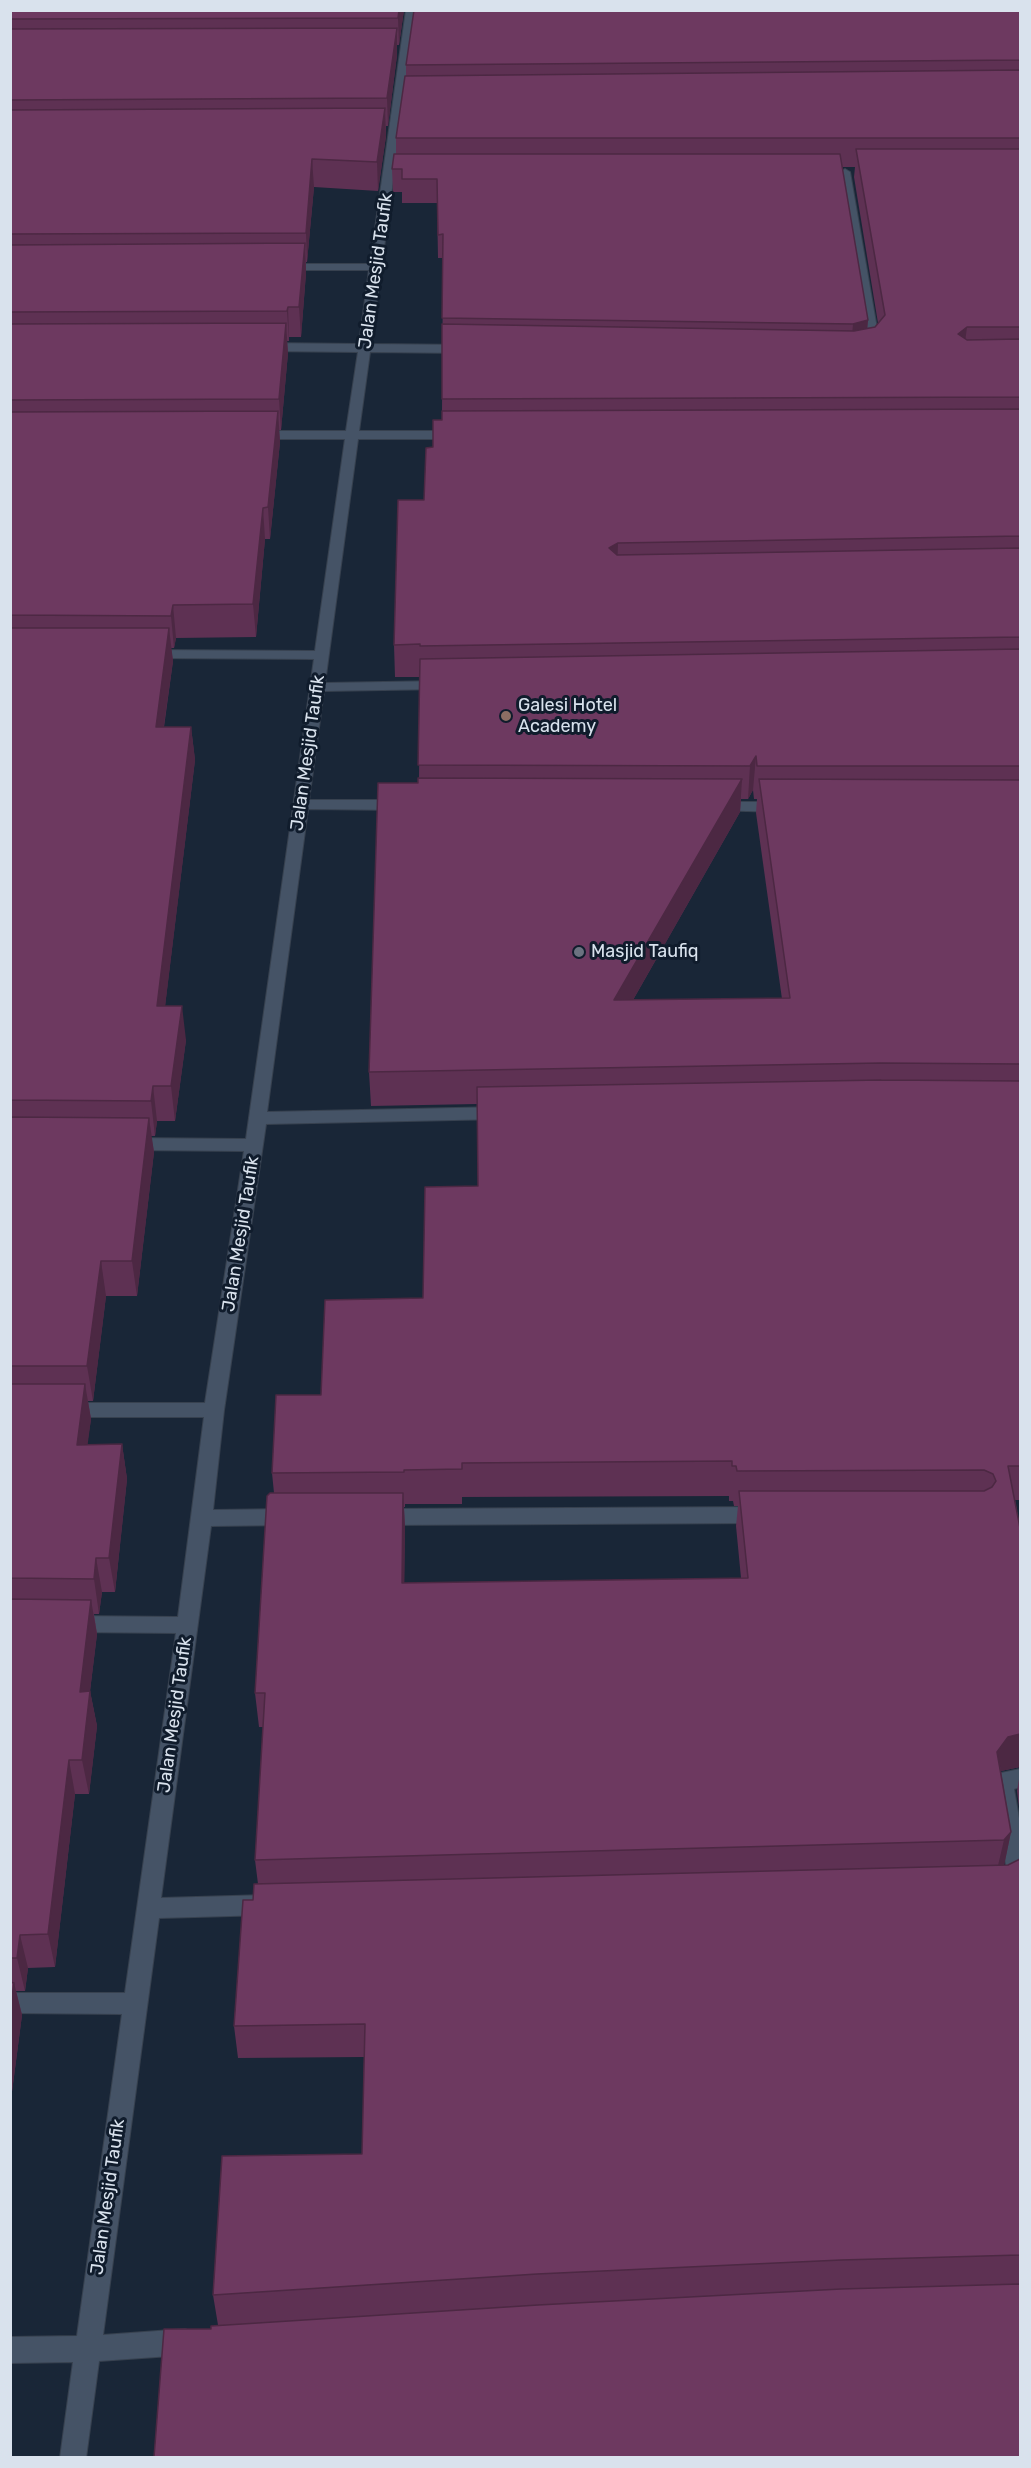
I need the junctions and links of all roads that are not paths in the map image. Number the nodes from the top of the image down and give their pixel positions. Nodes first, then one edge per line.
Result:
1 (411, 10) edge
2 (845, 172) edge
3 (270, 267) edge
4 (376, 267) junction
5 (247, 347) edge
6 (366, 347) junction
7 (472, 349) edge
8 (859, 353) edge
9 (235, 435) edge
10 (354, 435) junction
11 (472, 435) edge
12 (130, 654) edge
13 (322, 655) junction
14 (461, 684) edge
15 (318, 687) junction
16 (301, 804) junction
17 (420, 805) edge
18 (704, 807) edge
19 (798, 807) edge
20 (519, 1113) edge
21 (257, 1118) junction
22 (115, 1144) edge
23 (254, 1144) junction
24 (46, 1410) edge
25 (214, 1410) junction
26 (775, 1515) edge
27 (310, 1517) edge
28 (357, 1517) edge
29 (202, 1518) junction
30 (58, 1624) edge
31 (187, 1625) junction
32 (1020, 1778) edge
33 (988, 1886) edge
34 (292, 1904) edge
35 (148, 1908) junction
36 (10, 2003) edge
37 (135, 2004) junction
38 (206, 2341) edge
39 (87, 2349) junction
40 (10, 2350) edge
41 (73, 2457) edge

1 - 4 street, Jalan Mesjid Taufik
2 - 8 street
3 - 4 street
4 - 6 street, Jalan Mesjid Taufik
5 - 6 street
6 - 7 street
6 - 10 street, Jalan Mesjid Taufik
9 - 10 street
10 - 11 street
10 - 13 street, Jalan Mesjid Taufik
12 - 13 street
13 - 15 street, Jalan Mesjid Taufik
14 - 15 street
15 - 16 street, Jalan Mesjid Taufik
16 - 17 street
16 - 21 street, Jalan Mesjid Taufik
18 - 19 street
20 - 21 street
21 - 23 street, Jalan Mesjid Taufik
22 - 23 street
23 - 25 street, Jalan Mesjid Taufik
24 - 25 street
25 - 29 street, Jalan Mesjid Taufik
26 - 28 street
27 - 29 street
29 - 31 street, Jalan Mesjid Taufik
30 - 31 street
31 - 35 street, Jalan Mesjid Taufik
32 - 33 street
34 - 35 street
35 - 37 street, Jalan Mesjid Taufik
36 - 37 street
37 - 39 street, Jalan Mesjid Taufik
38 - 39 street
39 - 40 street
39 - 41 street, Jalan Mesjid Taufik

